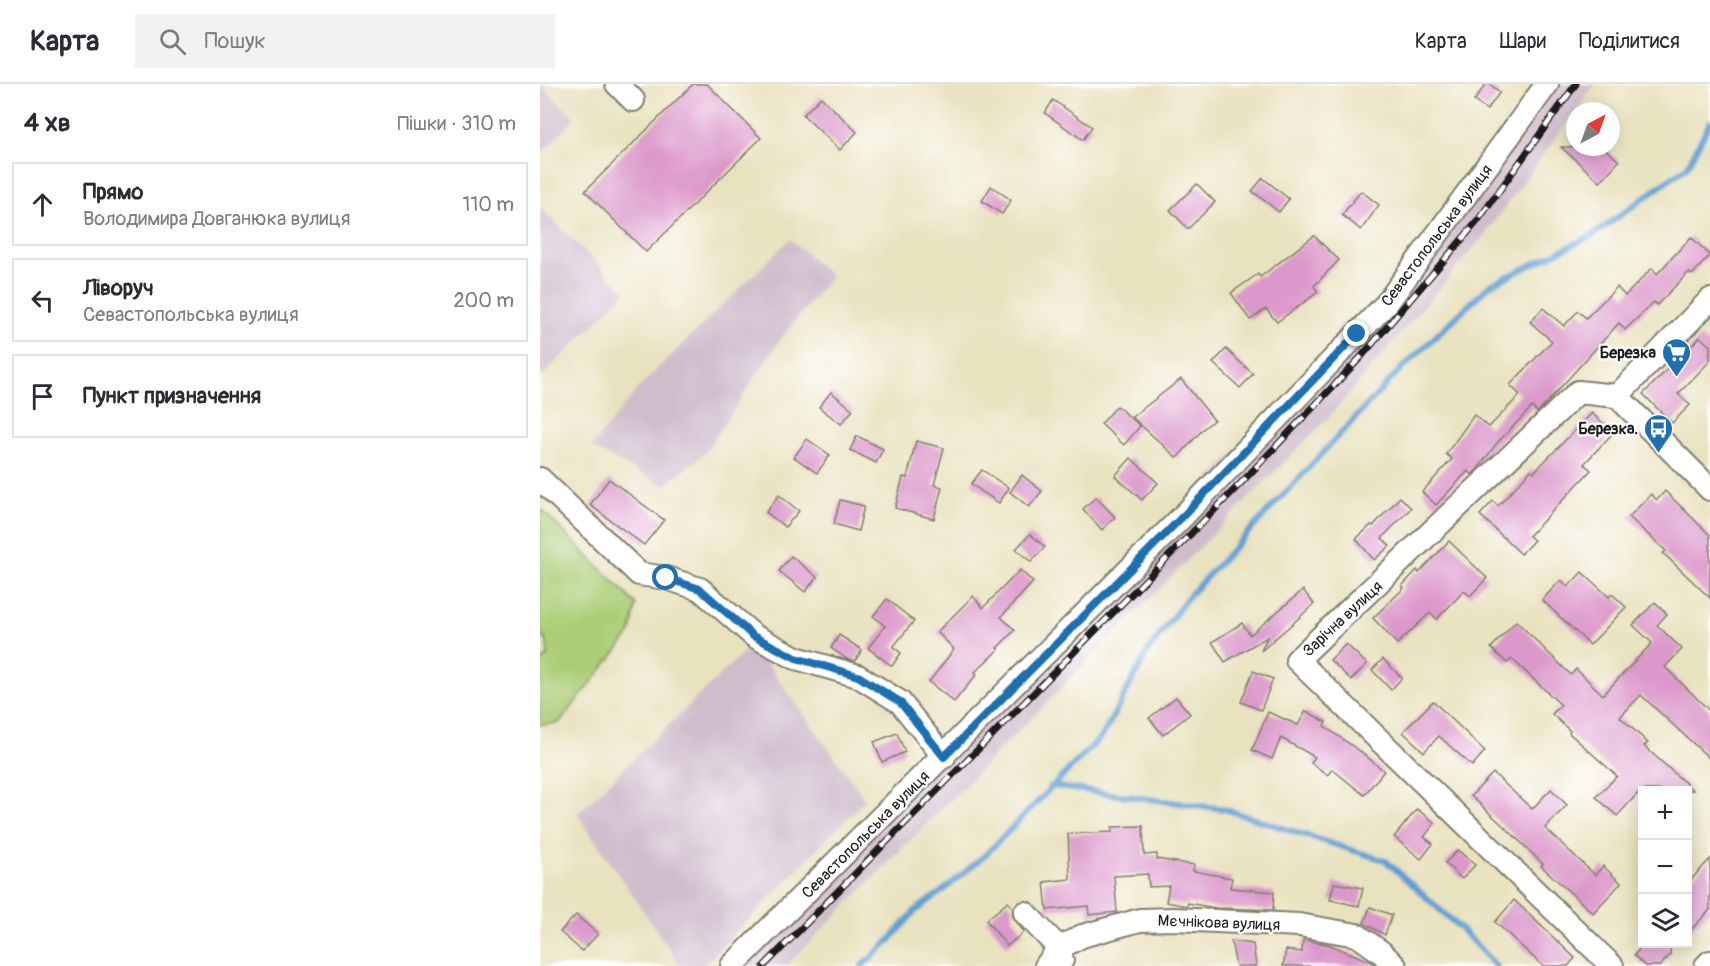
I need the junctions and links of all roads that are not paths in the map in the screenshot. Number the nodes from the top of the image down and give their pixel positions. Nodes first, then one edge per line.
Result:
1 (1547, 84) edge
2 (1710, 300) edge
3 (1617, 396) junction
4 (540, 479) edge
5 (1710, 489) edge
6 (944, 757) junction
7 (1025, 913) dead end
8 (1056, 960) edge
9 (1710, 962) edge
10 (732, 966) edge
11 (1395, 966) edge
12 (1612, 966) edge
13 (1706, 966) edge

1 - 6 street, Севастопольська вулиця
2 - 3 street
3 - 5 street
3 - 12 street, Зарічна вулиця
4 - 6 street
6 - 10 street, Севастопольська вулиця
7 - 8 street
8 - 11 street, Мєчнікова вулиця
9 - 13 street

